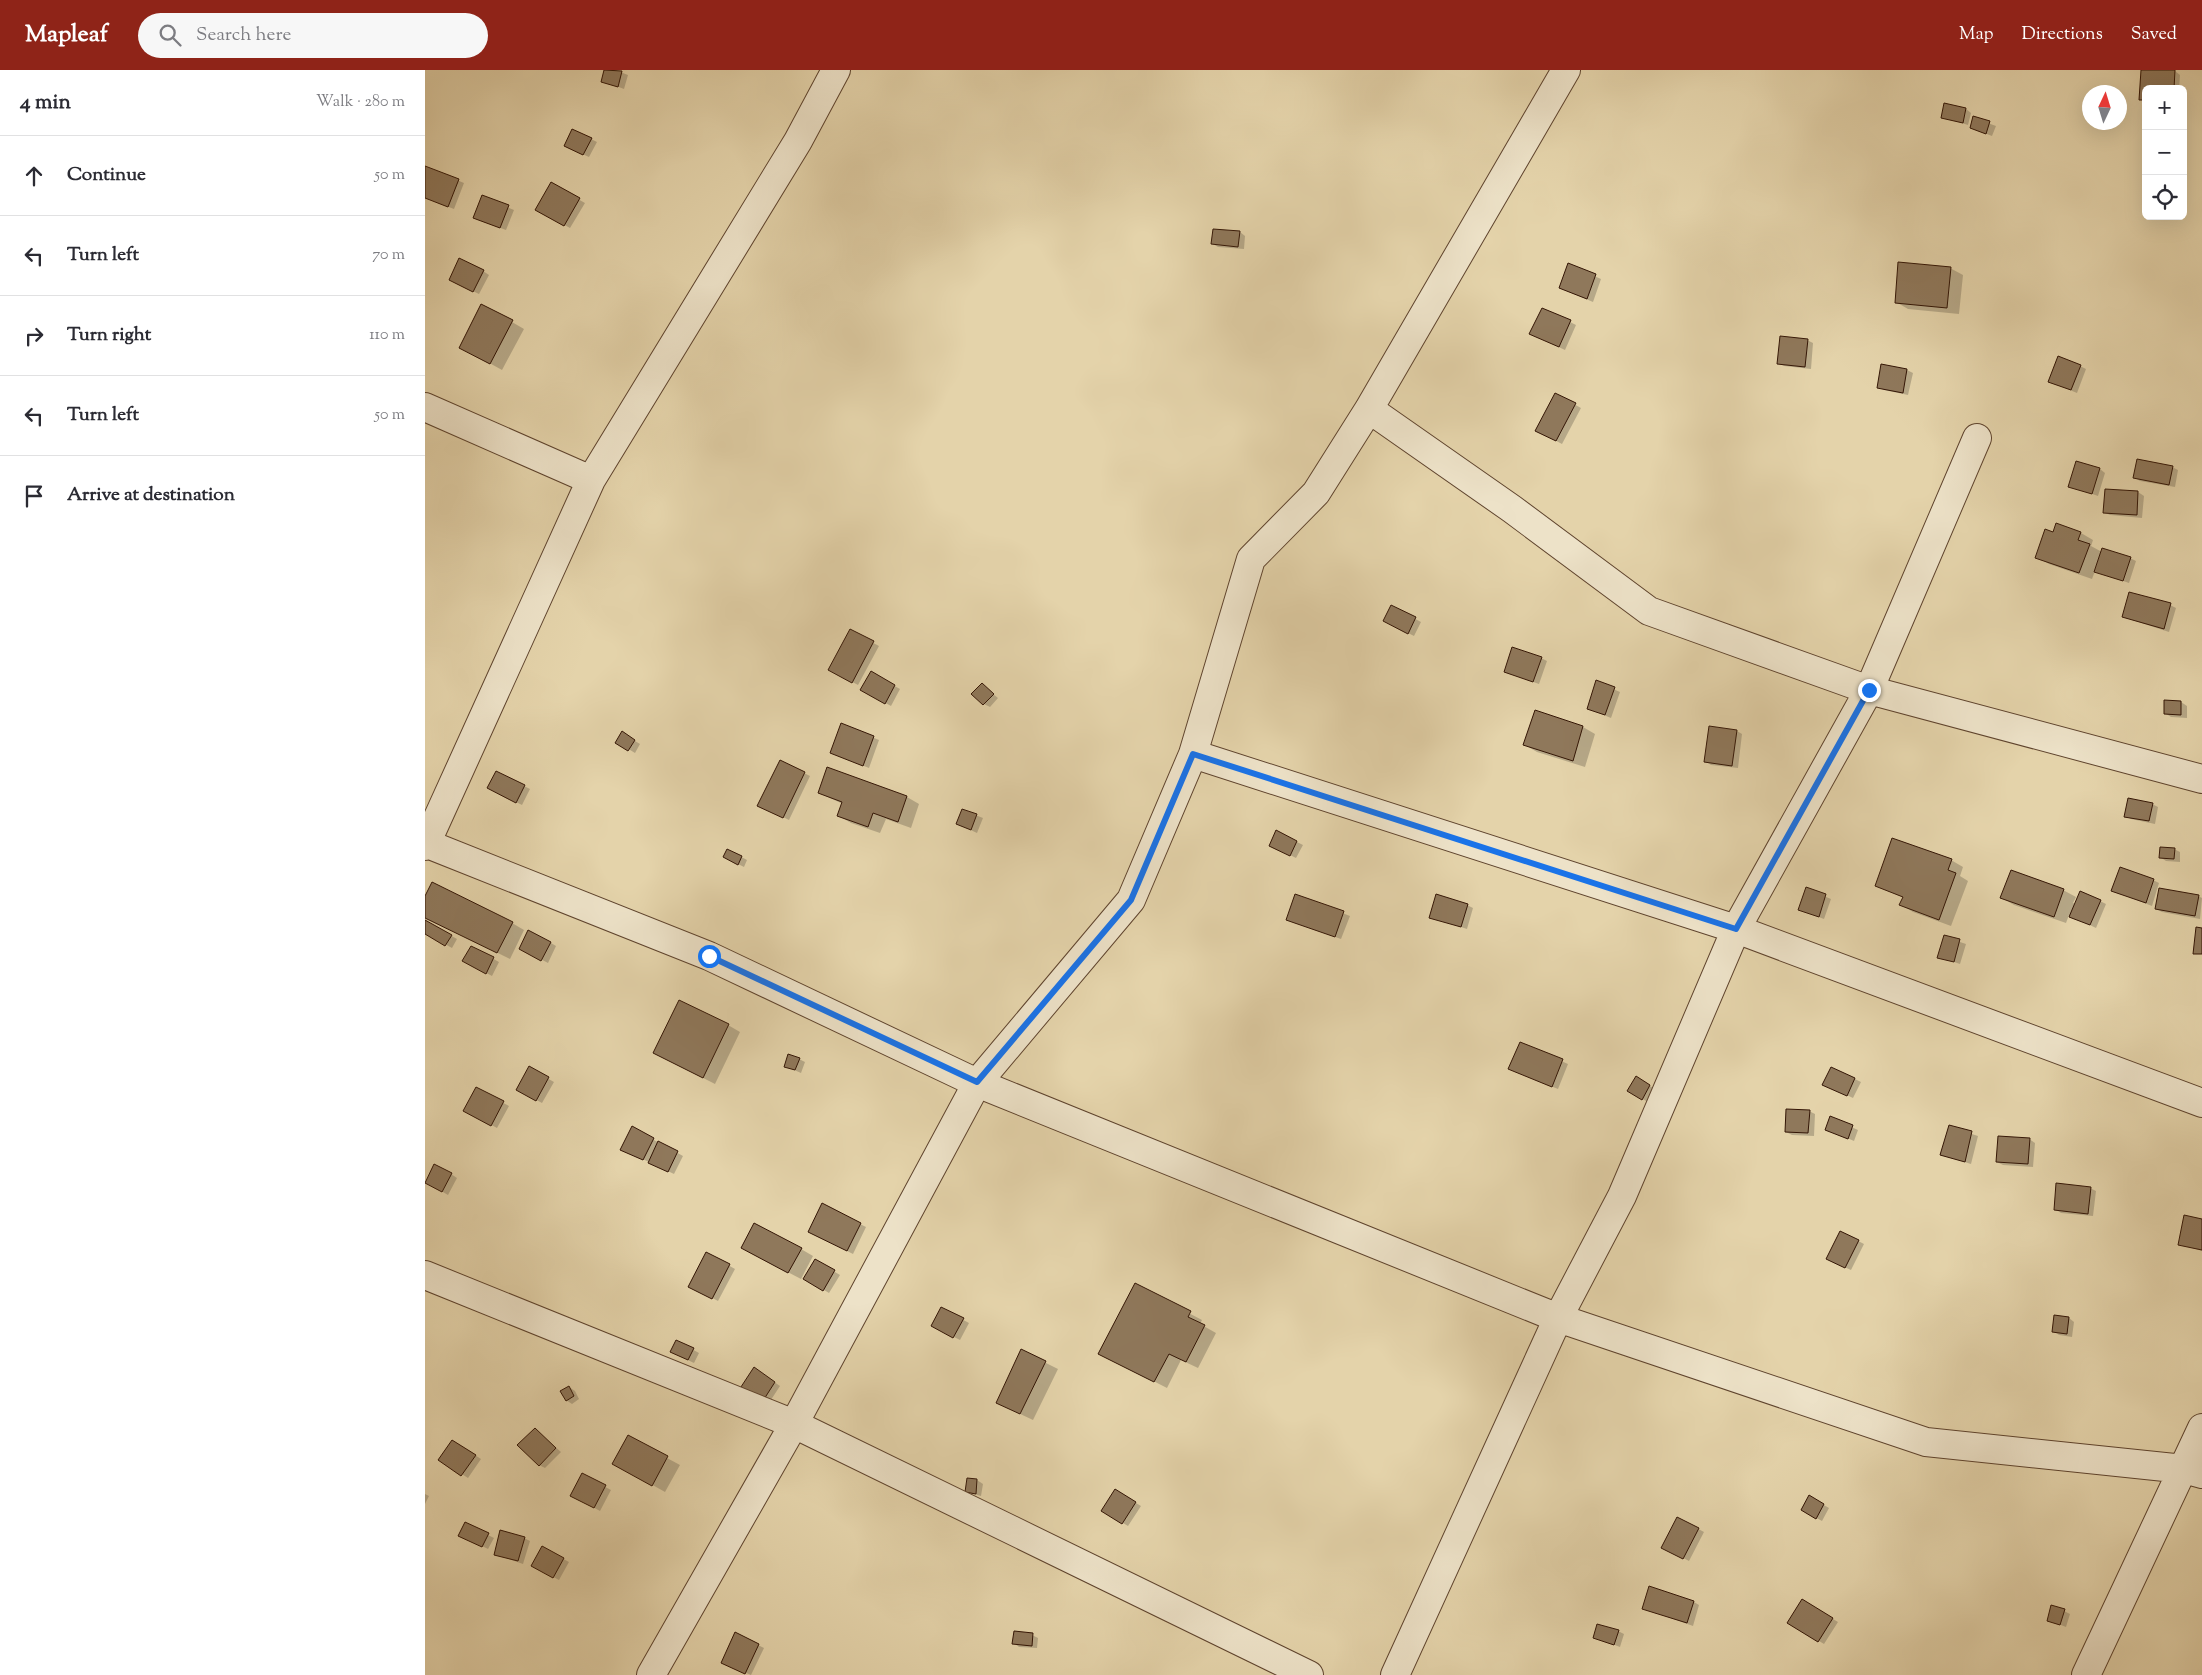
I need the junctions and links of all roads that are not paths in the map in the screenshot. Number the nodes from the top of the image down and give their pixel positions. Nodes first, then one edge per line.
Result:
1 (836, 70) edge
2 (1566, 70) edge
3 (425, 407) edge
4 (1369, 409) junction
5 (1977, 438) dead end
6 (591, 480) junction
7 (1869, 690) junction
8 (1193, 754) junction
9 (2202, 779) edge
10 (426, 844) edge
11 (1736, 929) junction
12 (977, 1082) junction
13 (2202, 1103) edge
14 (425, 1274) edge
15 (1558, 1318) junction
16 (794, 1424) junction
17 (2202, 1428) edge
18 (2193, 1471) edge
19 (651, 1675) edge
20 (1309, 1675) edge
21 (1395, 1675) edge
22 (2086, 1675) edge

1 - 6 street
2 - 4 street
3 - 6 street
4 - 7 street
4 - 8 street
5 - 7 street
6 - 10 street
7 - 9 street
7 - 11 street
8 - 11 street
8 - 12 street
10 - 12 street
11 - 13 street
11 - 15 street
12 - 15 street
12 - 16 street
14 - 16 street
15 - 18 street
15 - 21 street
16 - 19 street
16 - 20 street
17 - 18 street
18 - 22 street

